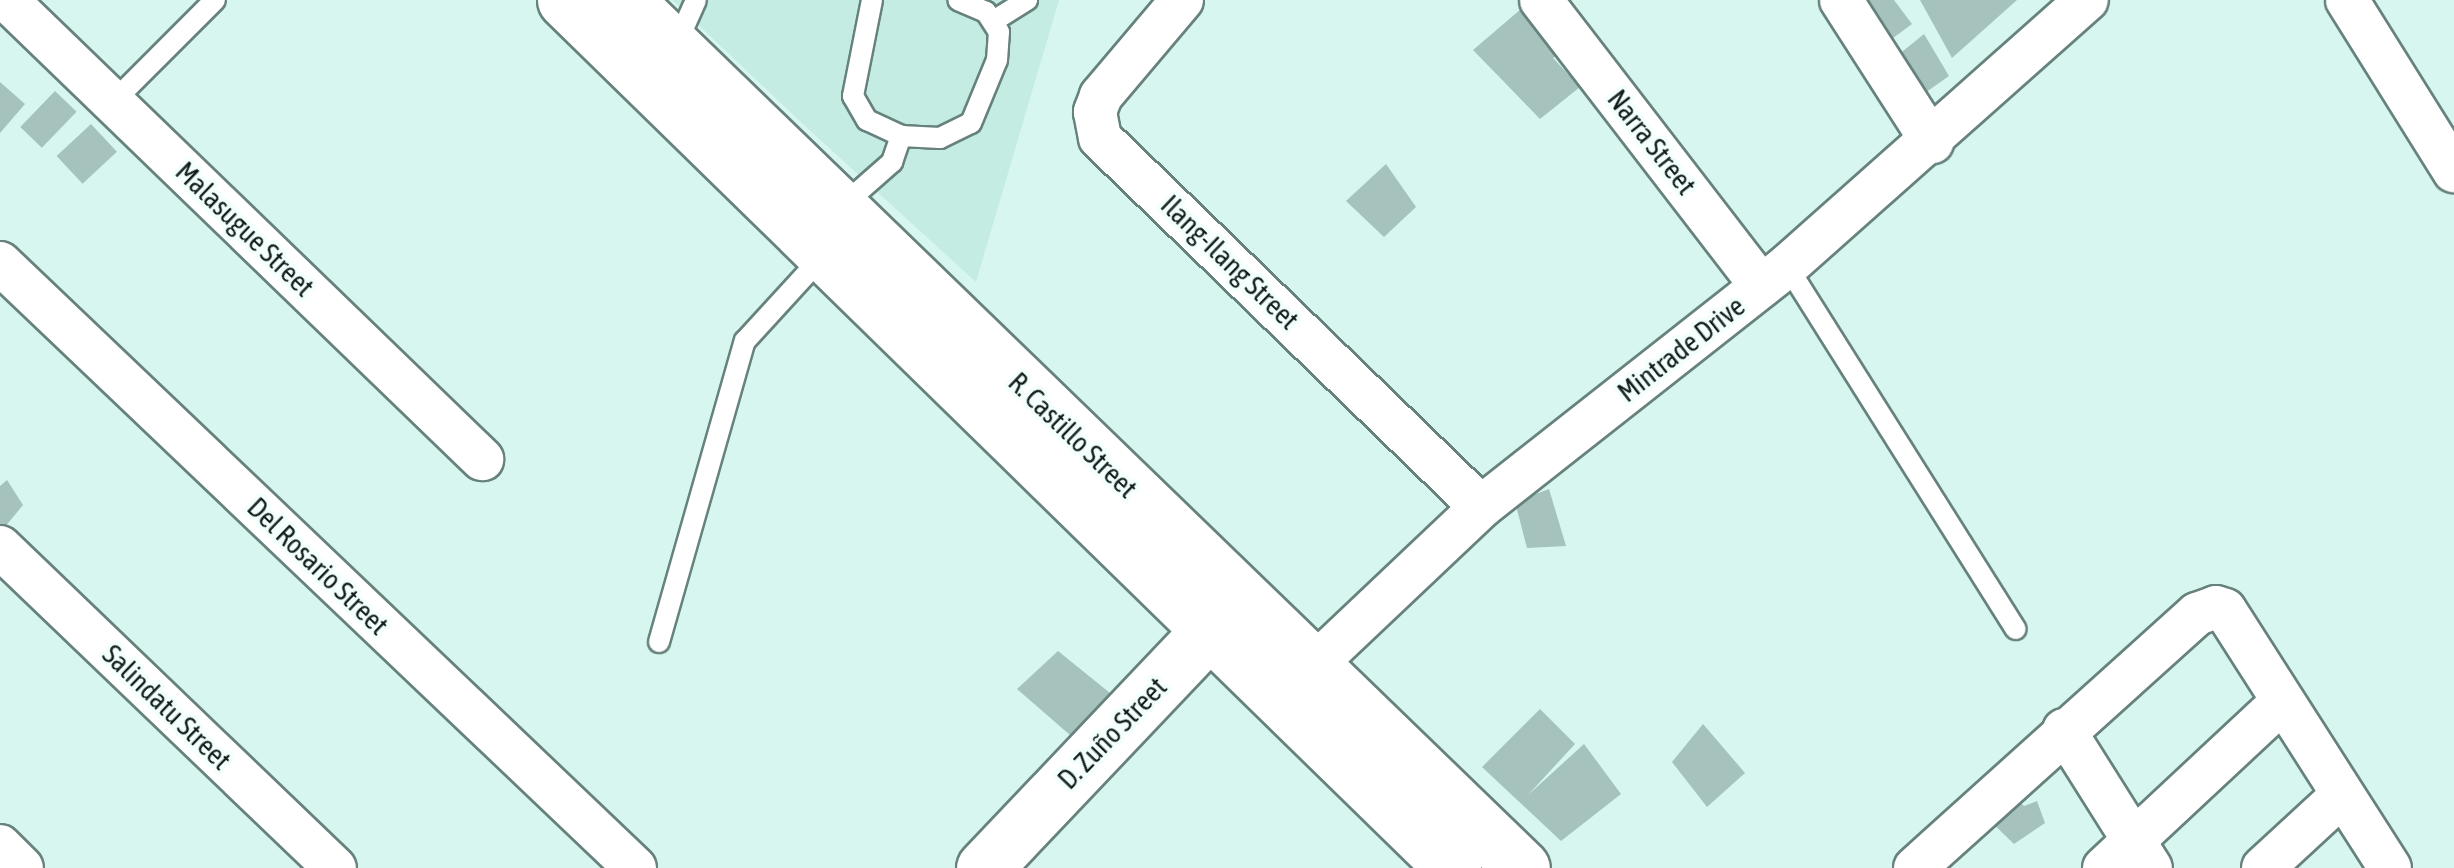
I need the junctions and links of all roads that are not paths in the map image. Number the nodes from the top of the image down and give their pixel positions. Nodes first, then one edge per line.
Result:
1 (7, 0) edge
2 (216, 0) edge
3 (565, 0) edge
4 (624, 0) edge
5 (696, 0) edge
6 (872, 0) edge
7 (958, 0) edge
8 (1027, 0) edge
9 (1182, 0) edge
10 (1541, 0) edge
11 (1841, 0) edge
12 (2347, 0) edge
13 (2075, 5) edge
14 (995, 20) junction
15 (674, 49) junction
16 (113, 102) junction
17 (900, 136) junction
18 (1932, 142) junction
19 (2454, 170) edge
20 (840, 228) junction
21 (0, 263) edge
22 (1774, 276) junction
23 (482, 459) dead end
24 (1480, 506) junction
25 (0, 547) edge
26 (1224, 614) junction
27 (2016, 629) dead end
28 (658, 642) dead end
29 (1296, 682) junction
30 (2281, 703) junction
31 (2064, 730) junction
32 (2341, 796) junction
33 (0, 846) edge
34 (2130, 858) edge
35 (22, 868) edge
36 (335, 868) edge
37 (635, 868) edge
38 (984, 868) edge
39 (1454, 868) edge
40 (1522, 868) edge
41 (1915, 868) edge
42 (2264, 868) edge
43 (2390, 868) edge

1 - 16 street, Malasugue Street
2 - 16 lane
3 - 20 main road, R. Castillo Street
4 - 15 main road, R. Castillo Street
5 - 15 lane
6 - 17 lane
7 - 14 lane
8 - 14 lane
9 - 24 street, Ilang-Ilang Street
10 - 22 street, Narra Street
11 - 18 street
12 - 19 street
13 - 18 street, Mintrade Drive
14 - 17 lane
15 - 20 main road, R. Castillo Street
16 - 23 street, Malasugue Street
17 - 20 lane
18 - 22 street, Mintrade Drive
20 - 26 main road, R. Castillo Street
20 - 28 lane
21 - 37 street, Del Rosario Street
22 - 24 street, Mintrade Drive
22 - 27 lane
24 - 29 street, Mintrade Drive
25 - 36 street, Salindatu Street
26 - 29 main road, R. Castillo Street
26 - 38 main road, D. Zuño Street
29 - 39 main road, R. Castillo Street
29 - 40 main road, R. Castillo Street
30 - 31 street
30 - 32 street
30 - 34 street
31 - 34 street
31 - 41 street
32 - 42 street
32 - 43 street
33 - 35 street

